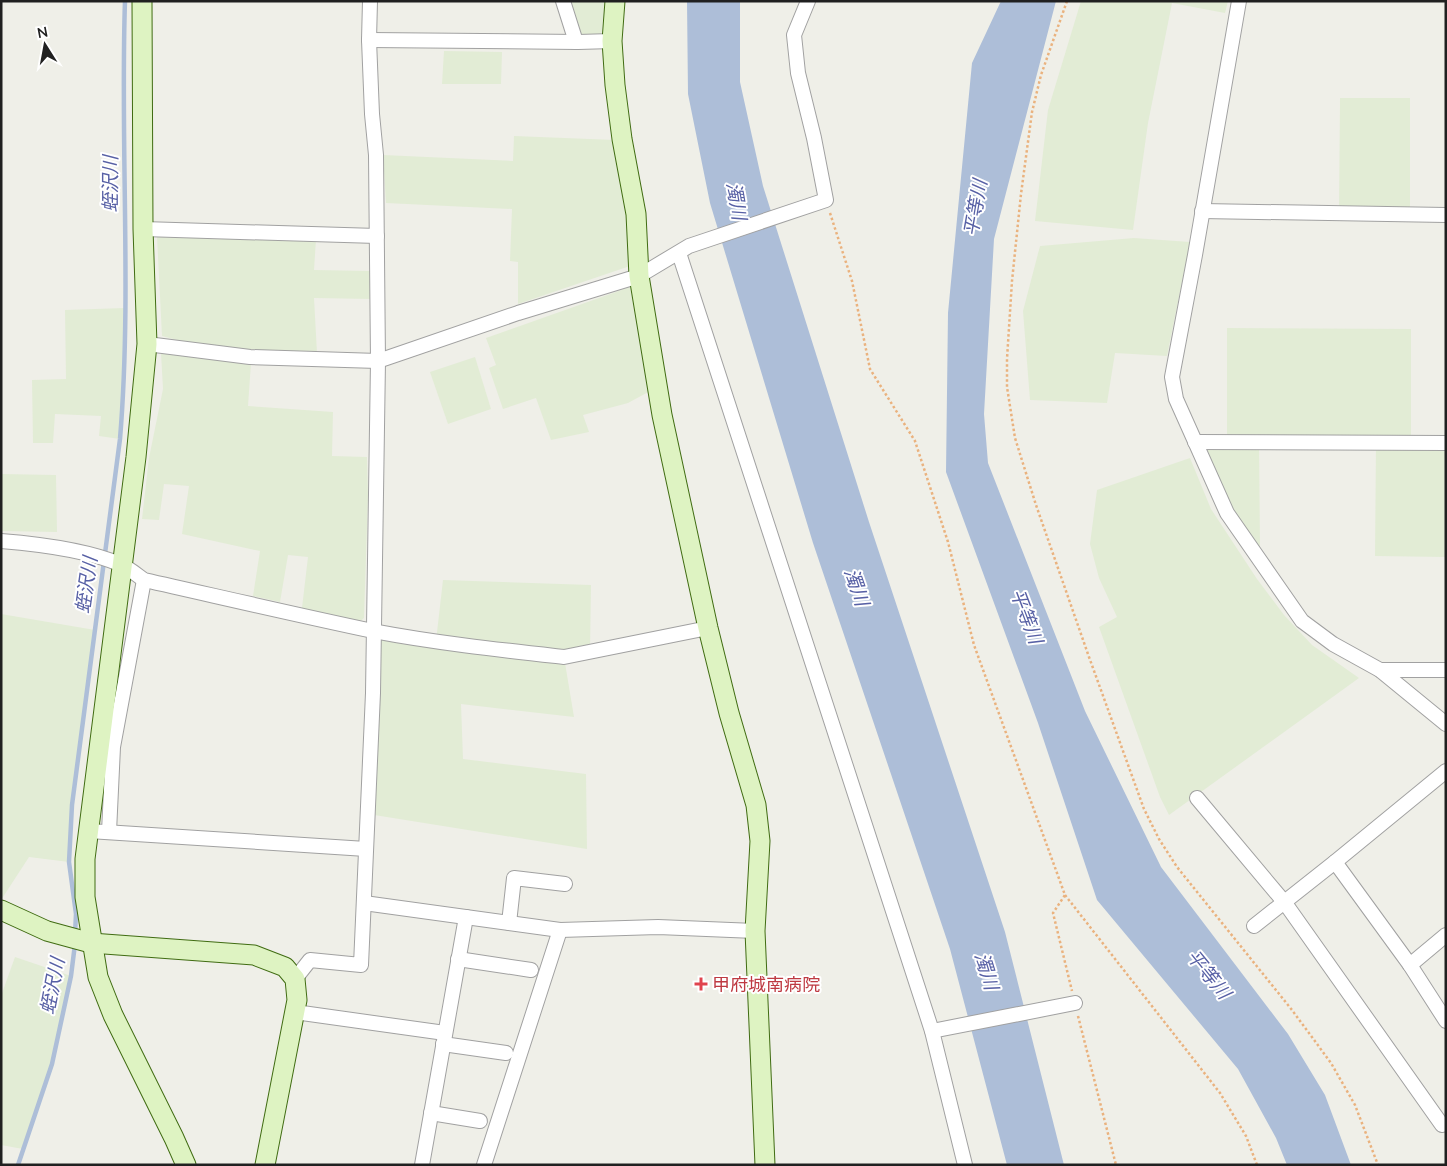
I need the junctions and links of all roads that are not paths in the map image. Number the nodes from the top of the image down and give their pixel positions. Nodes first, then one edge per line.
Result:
1 (142, 1) edge
2 (370, 1) edge
3 (563, 1) edge
4 (615, 1) edge
5 (1239, 1) edge
6 (804, 4) edge
7 (369, 40) junction
8 (612, 41) junction
9 (576, 42) junction
10 (1202, 211) junction
11 (1446, 215) edge
12 (143, 229) junction
13 (376, 236) junction
14 (684, 249) junction
15 (639, 276) junction
16 (147, 344) junction
17 (378, 361) junction
18 (1195, 442) junction
19 (1446, 443) edge
20 (1, 541) edge
21 (118, 564) junction
22 (144, 580) junction
23 (708, 628) junction
24 (374, 631) junction
25 (1380, 670) junction
26 (1446, 670) edge
27 (1446, 724) edge
28 (105, 767) junction
29 (1446, 771) edge
30 (1197, 798) dead end
31 (89, 831) junction
32 (109, 832) junction
33 (366, 849) junction
34 (1335, 862) junction
35 (565, 884) dead end
36 (364, 903) junction
37 (1284, 903) junction
38 (1, 910) edge
39 (466, 917) junction
40 (509, 923) junction
41 (1254, 926) dead end
42 (560, 930) junction
43 (755, 931) junction
44 (1446, 935) edge
45 (80, 939) junction
46 (458, 959) junction
47 (1410, 965) junction
48 (531, 970) dead end
49 (295, 979) junction
50 (1069, 1004) road end
51 (295, 1012) junction
52 (1446, 1021) edge
53 (938, 1030) junction
54 (444, 1038) junction
55 (506, 1053) dead end
56 (431, 1113) junction
57 (480, 1121) dead end
58 (1446, 1124) edge
59 (186, 1165) edge
60 (265, 1165) edge
61 (422, 1165) edge
62 (484, 1165) edge
63 (765, 1165) edge
64 (964, 1165) edge

1 - 12 street
2 - 7 street
3 - 9 street
4 - 8 street
5 - 10 street
6 - 14 street
7 - 9 street
7 - 13 street
8 - 9 street
8 - 15 street
10 - 11 street
10 - 18 street
12 - 13 street
12 - 16 street
13 - 17 street
14 - 15 street
14 - 53 street
15 - 17 street
15 - 23 street
16 - 17 street
16 - 21 street
17 - 24 street
18 - 19 street
18 - 25 street
20 - 21 street
21 - 22 street
21 - 28 street
22 - 24 street
22 - 28 street
23 - 24 street
23 - 43 street
24 - 33 street
25 - 26 street
25 - 27 street
28 - 31 street
28 - 32 street
29 - 34 street
30 - 37 street
31 - 32 street
31 - 45 street
32 - 33 street
33 - 36 street
34 - 37 street
34 - 47 street
35 - 40 street
36 - 39 street
36 - 49 street
37 - 41 street
37 - 58 street
38 - 45 street
39 - 40 street
39 - 46 street
40 - 42 street
42 - 43 street
42 - 62 street
43 - 63 street
44 - 47 street
45 - 49 street
45 - 59 street
46 - 48 street
46 - 54 street
47 - 52 street
49 - 51 street
50 - 53 street
51 - 54 street
51 - 60 street
53 - 64 street
54 - 55 street
54 - 56 street
56 - 57 street
56 - 61 street

